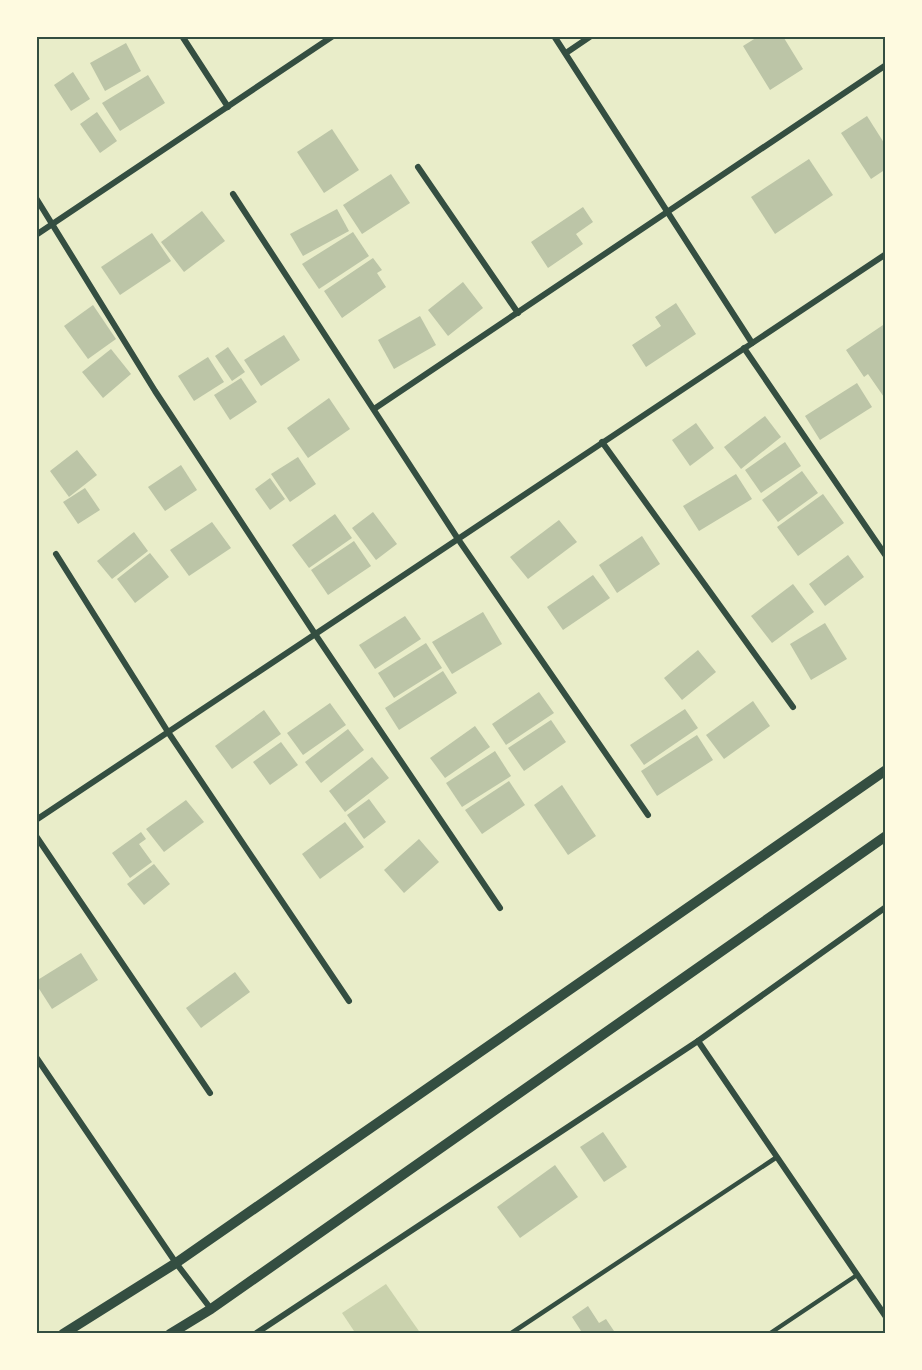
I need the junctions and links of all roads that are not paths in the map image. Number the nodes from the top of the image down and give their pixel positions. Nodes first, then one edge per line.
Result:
1 (182, 36) edge
2 (333, 36) edge
3 (554, 36) edge
4 (591, 36) edge
5 (566, 53) junction
6 (886, 65) edge
7 (228, 107) junction
8 (418, 167) dead end
9 (233, 194) dead end
10 (36, 198) edge
11 (668, 212) junction
12 (53, 224) junction
13 (36, 235) edge
14 (886, 254) edge
15 (518, 313) junction
16 (752, 343) junction
17 (744, 348) junction
18 (374, 409) junction
19 (602, 442) junction
20 (458, 538) junction
21 (56, 554) dead end
22 (886, 556) edge
23 (315, 634) junction
24 (793, 707) dead end
25 (168, 732) junction
26 (886, 770) edge
27 (648, 815) dead end
28 (36, 820) edge
29 (36, 836) edge
30 (886, 836) edge
31 (886, 907) edge
32 (501, 908) dead end
33 (349, 1001) dead end
34 (698, 1041) junction
35 (36, 1057) edge
36 (210, 1093) dead end
37 (777, 1157) junction
38 (176, 1263) junction
39 (857, 1275) junction
40 (211, 1309) junction
41 (886, 1317) edge
42 (63, 1334) edge
43 (170, 1334) edge
44 (255, 1334) edge
45 (510, 1334) edge
46 (769, 1334) edge

1 - 7 street
2 - 7 street
3 - 5 street
4 - 5 street
5 - 11 street
6 - 11 street
7 - 12 street
8 - 15 street
9 - 18 street
10 - 12 street
11 - 15 street
11 - 16 street
12 - 13 street
12 - 23 street
14 - 16 street
15 - 18 street
16 - 17 street
17 - 19 street
17 - 22 street
18 - 20 street
19 - 20 street
19 - 24 street
20 - 23 street
20 - 27 street
21 - 25 street
23 - 25 street
23 - 32 street
25 - 28 street
25 - 33 street
26 - 38 street
29 - 36 street
30 - 40 street
31 - 34 street
34 - 37 street
34 - 44 street
35 - 38 street
37 - 39 street
37 - 45 lane
38 - 40 street
38 - 42 street
39 - 41 street
39 - 46 lane
40 - 43 street

